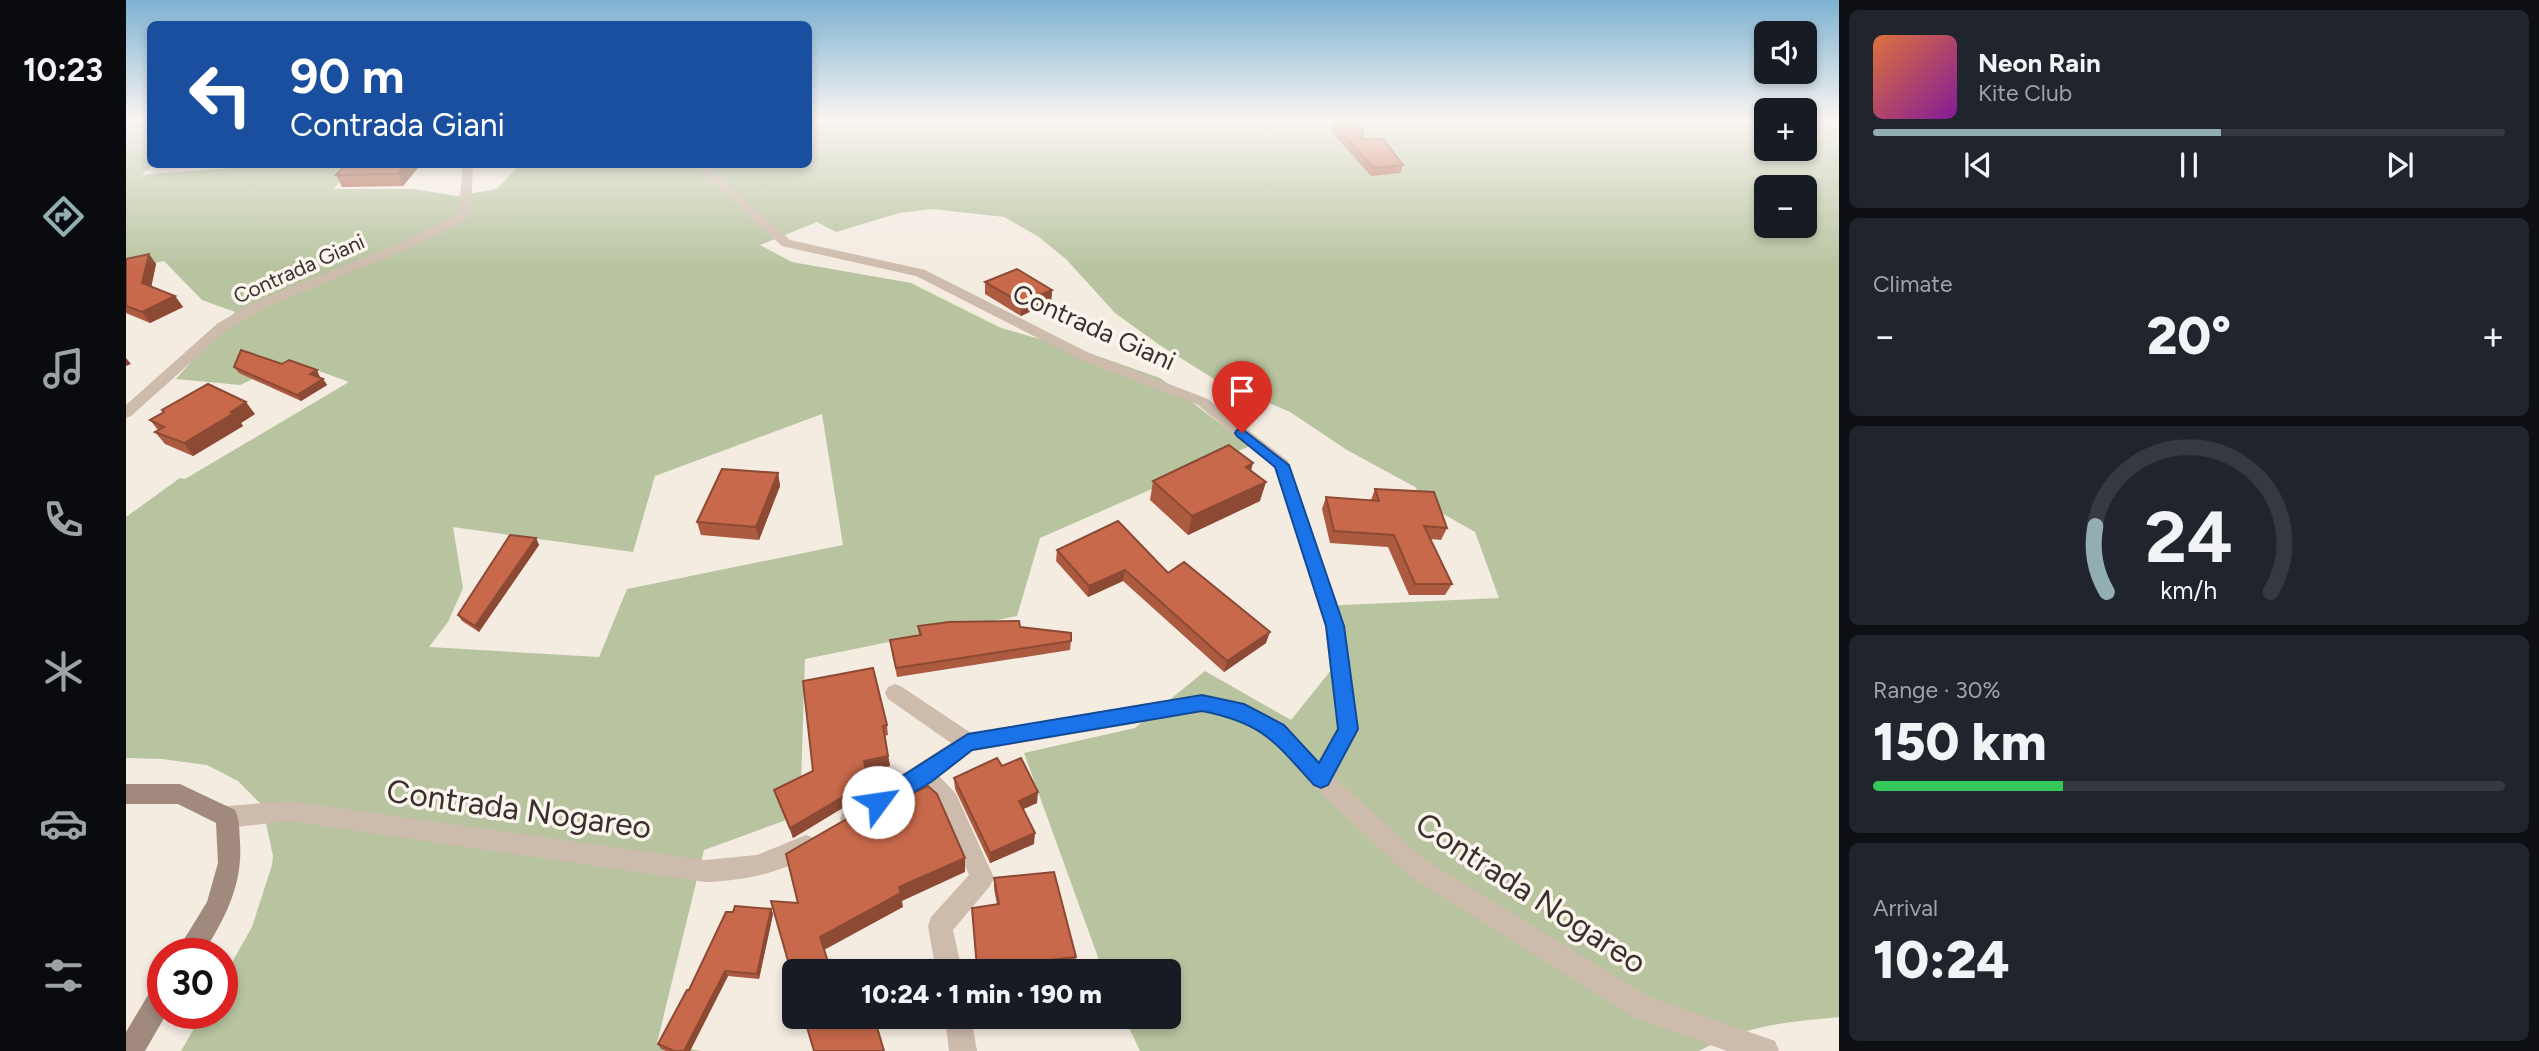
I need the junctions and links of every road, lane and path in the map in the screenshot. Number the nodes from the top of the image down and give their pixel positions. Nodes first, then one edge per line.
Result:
1 (468, 169) edge
2 (704, 169) edge
3 (126, 413) edge
4 (895, 693) dead end
5 (968, 743) junction
6 (923, 775) junction
7 (1321, 779) junction
8 (126, 794) edge
9 (228, 817) junction
10 (198, 938) edge
11 (947, 959) edge
12 (147, 1022) edge
13 (959, 1029) edge
14 (130, 1051) edge
15 (962, 1051) edge
16 (1765, 1051) edge

1 - 3 street, Contrada Giani
2 - 7 street, Contrada Giani
4 - 5 street
5 - 6 street, Contrada Nogareo
5 - 7 street, Contrada Nogareo
6 - 9 street, Contrada Nogareo
6 - 11 street
7 - 16 street, Contrada Nogareo
8 - 9 street
9 - 10 street
12 - 14 street
13 - 15 street

